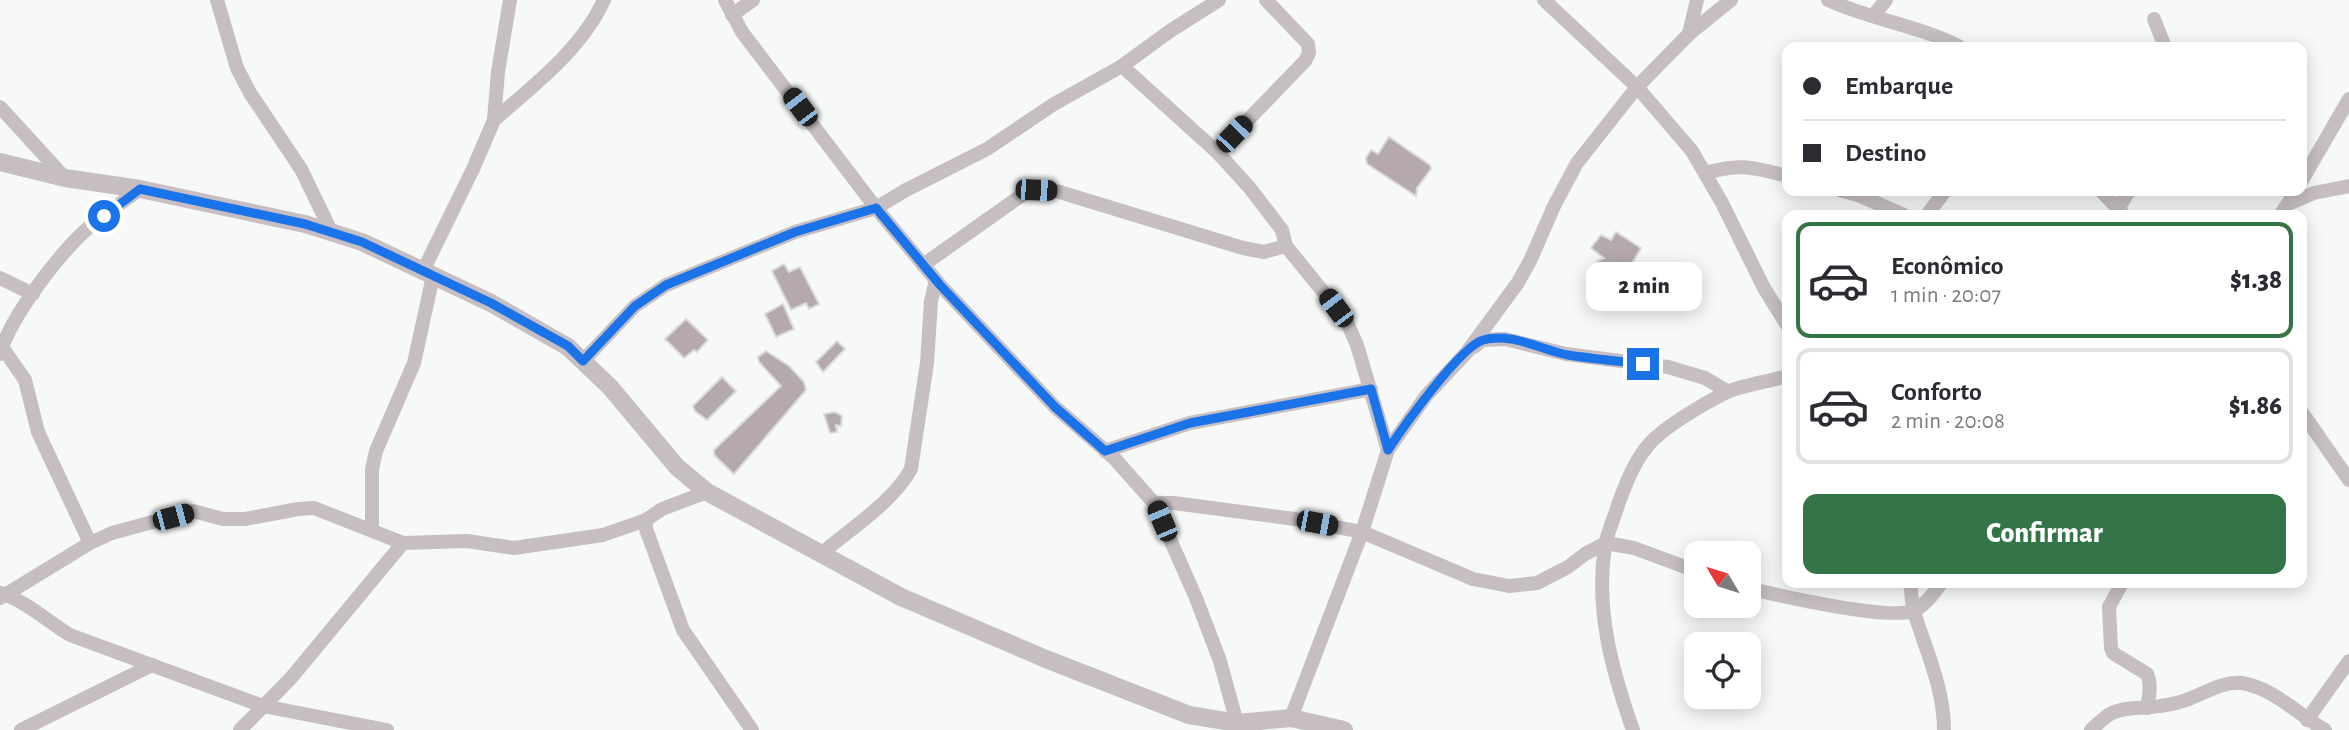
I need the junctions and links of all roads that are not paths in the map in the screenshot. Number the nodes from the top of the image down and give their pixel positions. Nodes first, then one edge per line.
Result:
1 (217, 0) edge
2 (510, 0) edge
3 (604, 0) edge
4 (725, 0) edge
5 (753, 0) edge
6 (1219, 0) edge
7 (1266, 0) edge
8 (1544, 0) edge
9 (1697, 0) edge
10 (1731, 0) edge
11 (1828, 0) edge
12 (1886, 0) edge
13 (732, 15) junction
14 (1873, 16) junction
15 (2154, 19) dead end
16 (1689, 34) junction
17 (1949, 42) edge
18 (2163, 42) edge
19 (1122, 66) junction
20 (1637, 87) junction
21 (2349, 99) edge
22 (0, 107) edge
23 (494, 120) junction
24 (1217, 152) junction
25 (0, 162) edge
26 (2307, 172) edge
27 (1705, 173) junction
28 (1782, 175) edge
29 (65, 178) junction
30 (2349, 186) edge
31 (140, 189) junction
32 (2307, 194) edge
33 (1860, 196) edge
34 (2106, 196) edge
35 (876, 208) junction
36 (1892, 210) edge
37 (2119, 210) edge
38 (332, 233) junction
39 (1286, 246) junction
40 (923, 265) junction
41 (428, 273) junction
42 (0, 278) edge
43 (936, 280) junction
44 (33, 294) junction
45 (1782, 317) edge
46 (1, 350) edge
47 (1467, 352) junction
48 (583, 361) junction
49 (1782, 377) edge
50 (1371, 389) junction
51 (1727, 391) junction
52 (2307, 420) edge
53 (1388, 450) junction
54 (1105, 451) junction
55 (2349, 480) edge
56 (707, 492) junction
57 (1154, 503) junction
58 (646, 520) junction
59 (372, 530) junction
60 (1362, 532) junction
61 (90, 543) junction
62 (403, 543) junction
63 (1605, 543) junction
64 (821, 554) junction
65 (1684, 566) edge
66 (1911, 588) edge
67 (1938, 588) edge
68 (2119, 588) edge
69 (1761, 591) edge
70 (2, 595) edge
71 (1913, 611) junction
72 (2349, 661) edge
73 (152, 665) junction
74 (263, 706) junction
75 (2147, 708) junction
76 (1291, 718) junction
77 (2307, 720) junction
78 (1237, 723) junction
79 (335, 725) edge
80 (1258, 726) edge
81 (21, 730) edge
82 (240, 730) edge
83 (387, 730) edge
84 (752, 730) edge
85 (1344, 730) edge
86 (1633, 730) edge
87 (1944, 730) edge
88 (2091, 730) edge
89 (2325, 730) edge

1 - 38 street
2 - 23 street
3 - 23 street
4 - 13 street
5 - 13 street
6 - 19 street
7 - 24 street
8 - 20 street
9 - 16 street
10 - 16 street
11 - 14 street
12 - 14 street
13 - 35 street
14 - 17 street
15 - 18 street
16 - 20 street
19 - 24 street
19 - 35 street
20 - 27 street
20 - 47 street
21 - 26 street
22 - 29 street
23 - 41 street
24 - 39 street
25 - 29 street
27 - 28 street
27 - 45 street
29 - 31 street
30 - 32 street
31 - 38 street
31 - 44 street
33 - 36 street
34 - 37 street
35 - 40 street
35 - 48 street
38 - 41 street
39 - 40 street
39 - 50 street
40 - 43 street
41 - 48 street
41 - 59 street
42 - 44 street
43 - 54 street
43 - 64 street
44 - 46 street
46 - 61 street
47 - 51 street
47 - 53 street
48 - 56 street
49 - 51 street
50 - 53 street
50 - 54 street
51 - 63 street
52 - 55 street
53 - 60 street
54 - 57 street
56 - 58 street
56 - 64 street
57 - 60 street
57 - 78 street
58 - 62 street
58 - 84 street
59 - 61 street
59 - 62 street
60 - 63 street
60 - 76 street
61 - 70 street
62 - 74 street
63 - 65 street
63 - 86 street
64 - 78 street
66 - 71 street
67 - 71 street
68 - 75 street
69 - 71 street
70 - 73 street
71 - 87 street
72 - 77 street
73 - 74 street
73 - 81 street
74 - 79 street
74 - 82 street
75 - 77 street
75 - 88 street
76 - 80 street
76 - 85 street
77 - 89 street
78 - 80 street
79 - 83 street

